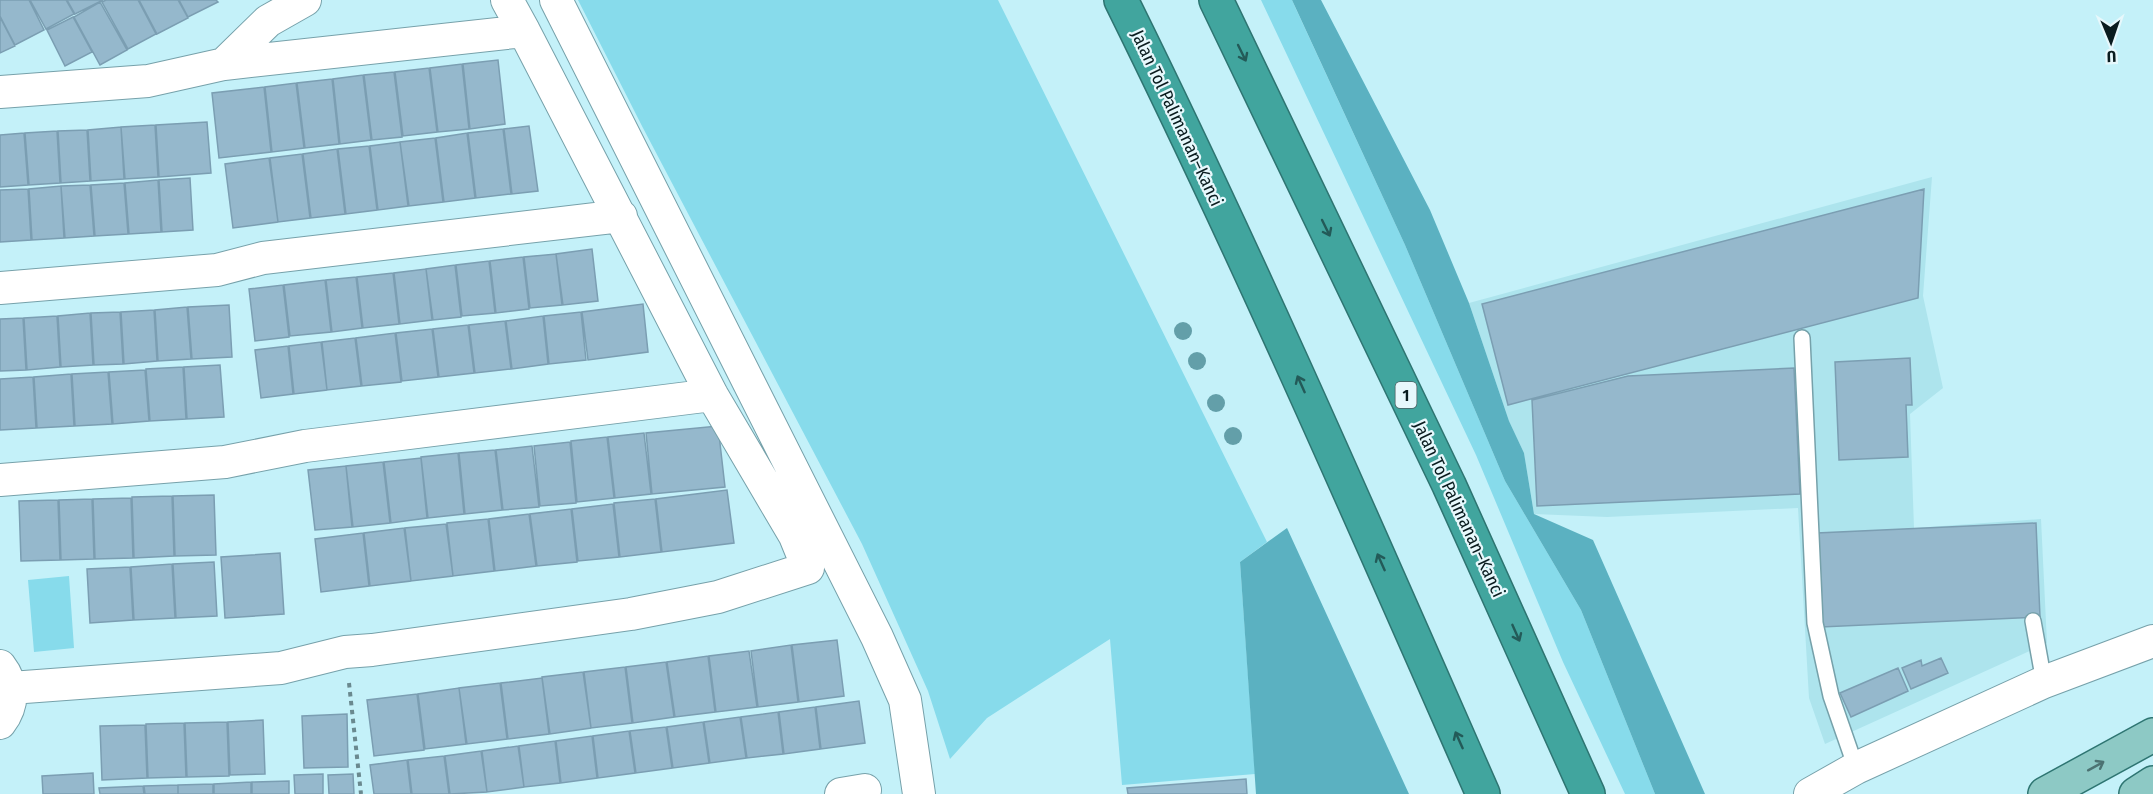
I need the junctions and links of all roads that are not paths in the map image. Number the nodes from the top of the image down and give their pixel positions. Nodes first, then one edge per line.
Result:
1 (305, 0) edge
2 (507, 0) edge
3 (556, 0) edge
4 (1121, 0) edge
5 (1216, 0) edge
6 (524, 31) junction
7 (224, 64) junction
8 (0, 92) edge
9 (621, 216) junction
10 (0, 288) edge
11 (1802, 338) dead end
12 (712, 395) junction
13 (0, 480) edge
14 (2034, 624) dead end
15 (2153, 641) edge
16 (2042, 669) junction
17 (5, 677) edge
18 (0, 723) edge
19 (2153, 735) edge
20 (1853, 757) junction
21 (2153, 783) edge
22 (919, 794) edge
23 (1483, 794) edge
24 (1588, 794) edge
25 (1810, 794) edge
26 (2045, 794) edge
27 (2136, 794) edge

1 - 7 street
2 - 6 street
3 - 22 street
23 -> 4 highway, Jalan Tol Palimanan–Kanci
5 -> 24 highway, Jalan Tol Palimanan–Kanci / 1
6 - 7 street
6 - 9 street
7 - 8 street
9 - 10 street
9 - 12 street
11 - 20 lane
12 - 13 street
12 - 17 street
14 - 16 lane
15 - 16 street
16 - 20 street
17 - 18 street
26 -> 19 main road
20 - 25 street
21 - 27 main road

